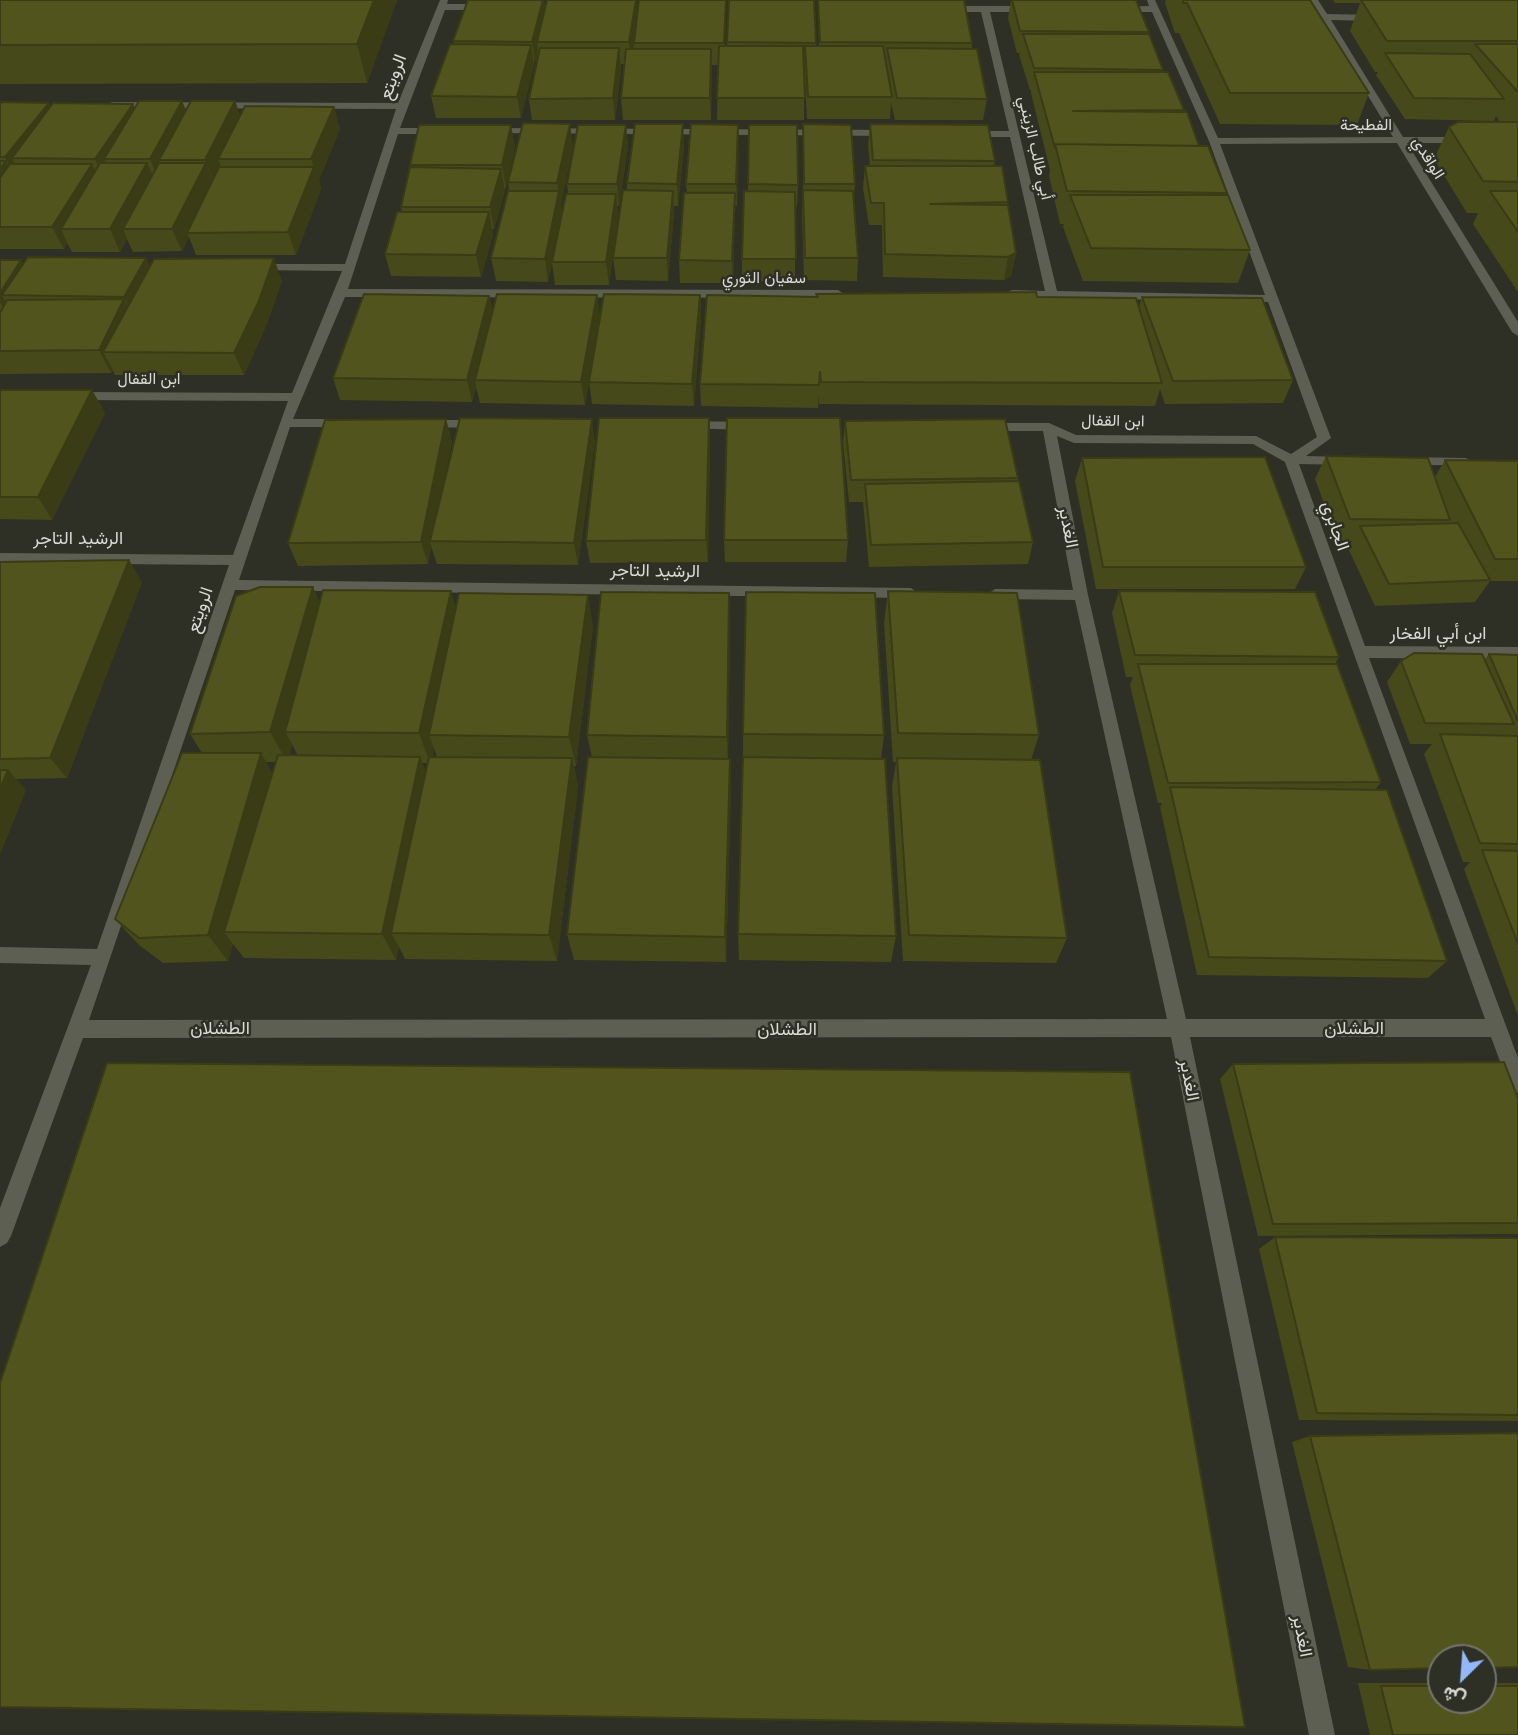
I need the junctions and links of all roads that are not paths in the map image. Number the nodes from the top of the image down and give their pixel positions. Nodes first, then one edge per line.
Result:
1 (1314, 0) edge
2 (443, 4) edge
3 (1153, 5) edge
4 (498, 7) edge
5 (929, 9) edge
6 (985, 9) junction
7 (1037, 9) edge
8 (1102, 9) edge
9 (1325, 18) junction
10 (1394, 18) edge
11 (97, 105) edge
12 (402, 106) junction
13 (394, 131) junction
14 (450, 131) edge
15 (477, 131) edge
16 (905, 133) edge
17 (961, 134) edge
18 (1016, 134) junction
19 (1398, 140) junction
20 (1478, 140) edge
21 (1214, 141) junction
22 (237, 267) edge
23 (349, 268) junction
24 (341, 293) junction
25 (857, 294) edge
26 (996, 294) edge
27 (1052, 294) junction
28 (1271, 299) junction
29 (1514, 319) edge
30 (1518, 332) edge
31 (54, 396) edge
32 (297, 397) junction
33 (285, 423) junction
34 (354, 423) edge
35 (410, 424) edge
36 (493, 424) edge
37 (674, 425) edge
38 (757, 426) edge
39 (965, 427) edge
40 (1049, 428) junction
41 (1291, 460) junction
42 (1365, 461) edge
43 (1393, 461) edge
44 (1476, 462) edge
45 (0, 558) edge
46 (239, 560) junction
47 (229, 585) junction
48 (928, 593) edge
49 (984, 594) edge
50 (1081, 595) junction
51 (1359, 652) junction
52 (1518, 653) edge
53 (0, 956) edge
54 (103, 957) junction
55 (1497, 1028) junction
56 (78, 1029) junction
57 (1179, 1031) junction
58 (1518, 1084) edge
59 (0, 1236) edge
60 (1322, 1735) edge

1 - 9 street, الواقدي
2 - 4 street
2 - 12 street, الرويتع
3 - 8 street
3 - 21 street
5 - 6 street
6 - 7 street
6 - 18 street, أبي طالب الزينبي
9 - 10 street
9 - 19 street, الواقدي
11 - 12 street
12 - 13 street, الرويتع
13 - 14 street
13 - 23 street, الرويتع
15 - 16 street
17 - 18 street
18 - 27 street, أبي طالب الزينبي
19 - 20 street, الفطيحة
19 - 21 street, الفطيحة
19 - 29 street, الواقدي
21 - 28 street
22 - 23 street
23 - 24 street, الرويتع
24 - 25 street, سفيان الثوري
24 - 32 street, الرويتع
26 - 27 street
27 - 28 street
28 - 41 street
29 - 30 street, الواقدي
31 - 32 street, ابن القفال
32 - 33 street, الرويتع
33 - 34 street
33 - 46 street, الرويتع
35 - 36 street
37 - 38 street
39 - 40 street, ابن القفال
40 - 41 street, ابن القفال
40 - 50 street, الغدير
41 - 42 street, ابن القفال
41 - 51 street, الجابري
43 - 44 street
45 - 46 street, الرشيد التاجر
46 - 47 street, الرويتع
47 - 48 street, الرشيد التاجر
47 - 54 street, الرويتع
49 - 50 street
50 - 57 street, الغدير
51 - 52 street, ابن أبي الفخار
51 - 55 street, الجابري
53 - 54 street
54 - 56 street, الرويتع
55 - 57 street, الطشلان
55 - 58 street, الجابري
56 - 57 street, الطشلان
56 - 59 street, الرويتع
57 - 60 street, الغدير

